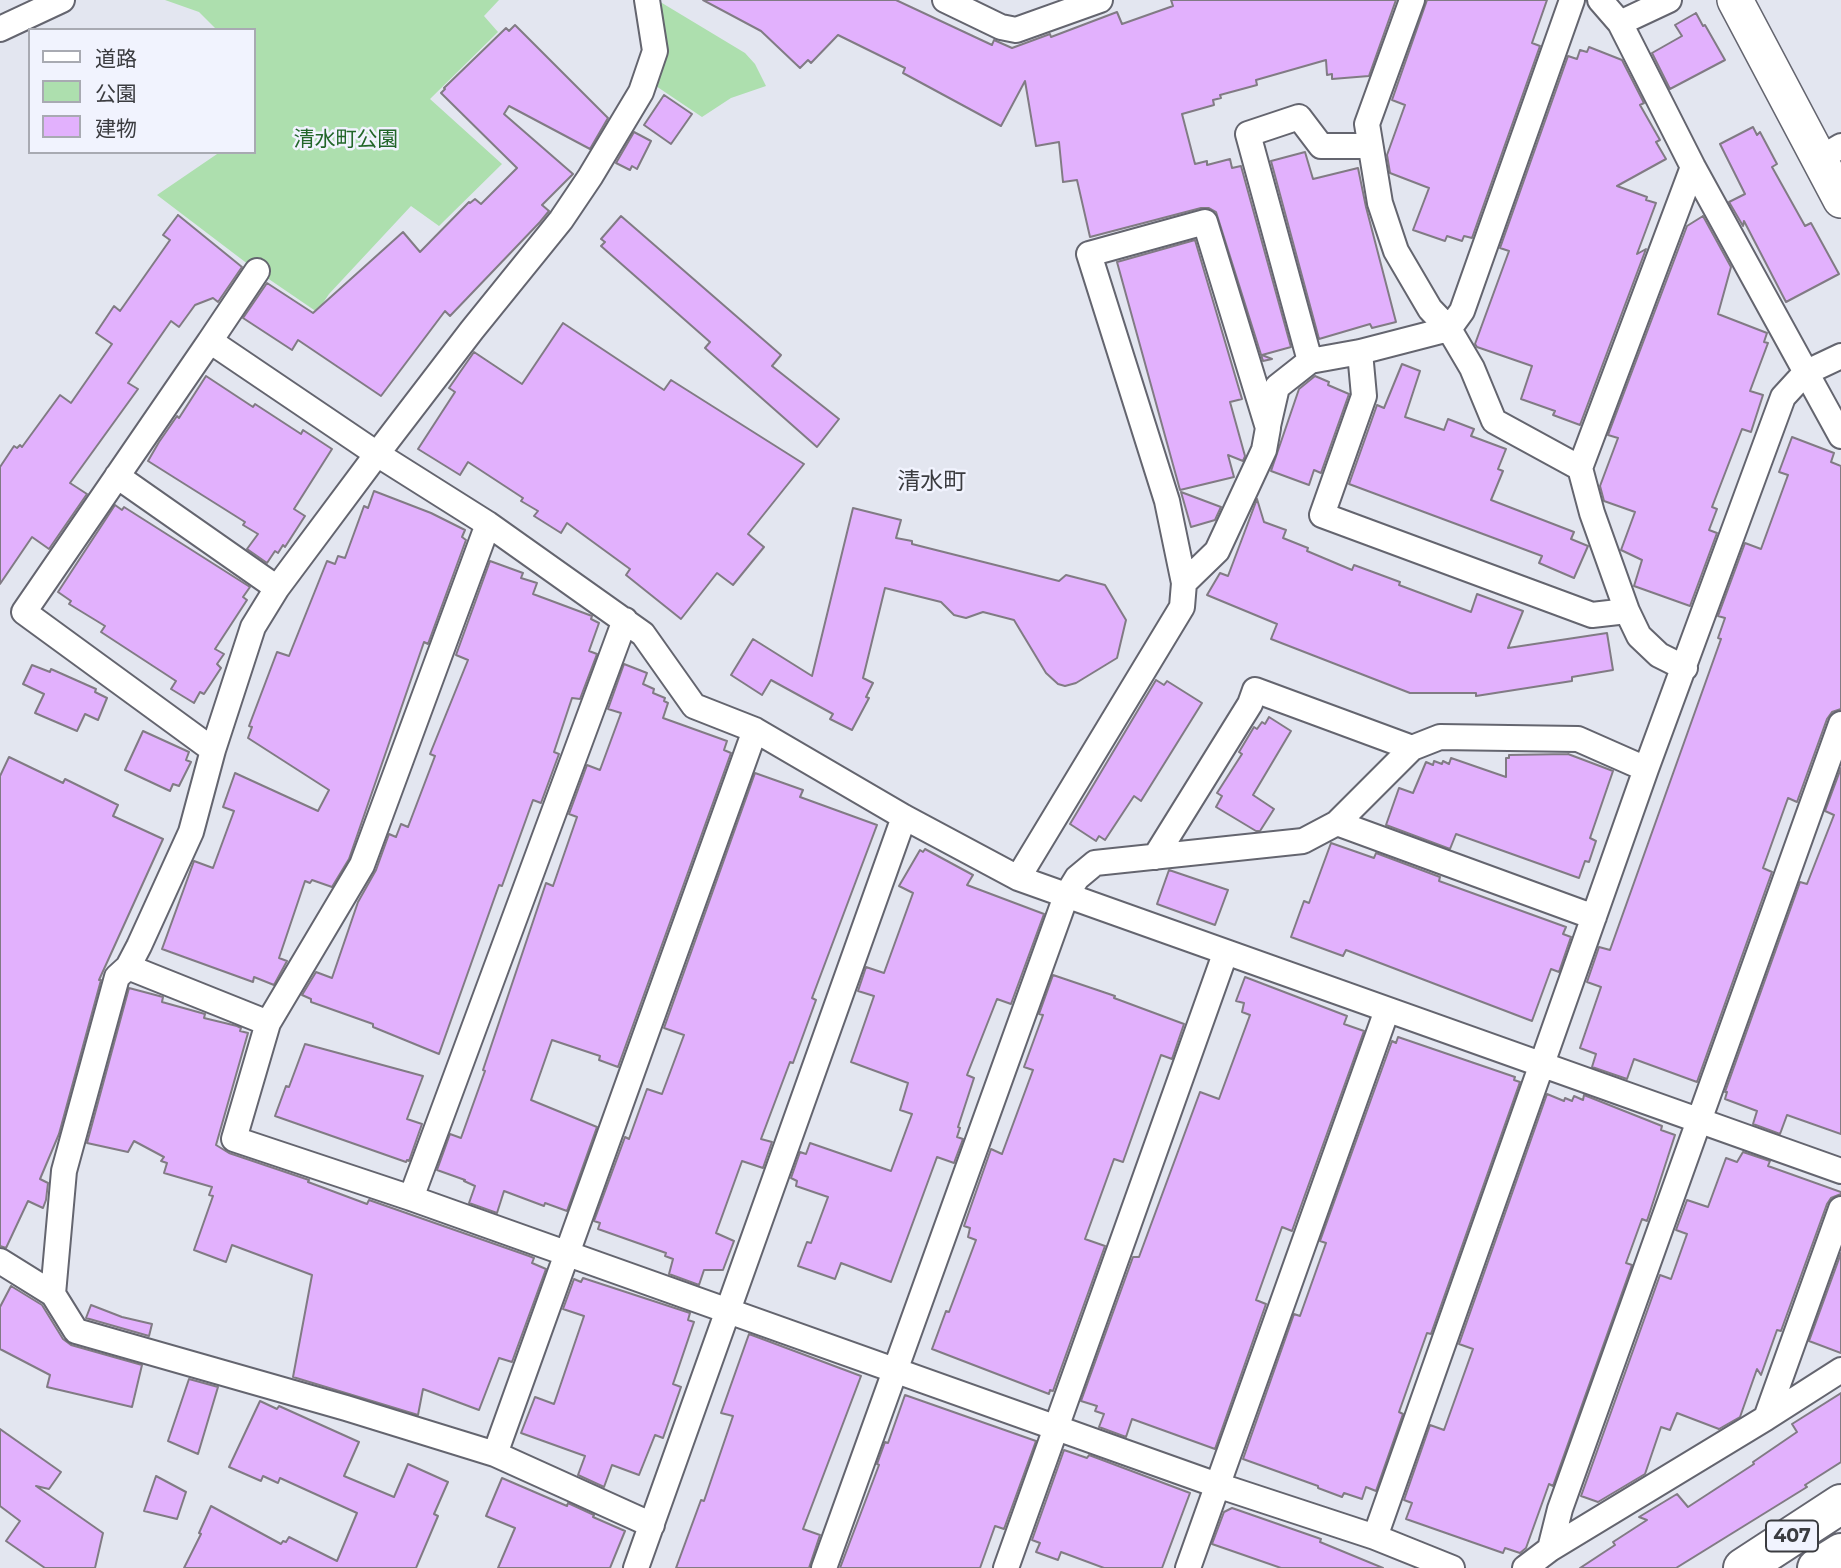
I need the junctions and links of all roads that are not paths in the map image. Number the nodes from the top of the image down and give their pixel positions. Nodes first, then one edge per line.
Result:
1 (62, 0) edge
2 (647, 0) edge
3 (945, 0) edge
4 (1100, 0) edge
5 (1412, 0) edge
6 (1572, 0) edge
7 (1600, 0) edge
8 (1669, 0) edge
9 (1735, 0) edge
10 (1620, 23) junction
11 (0, 29) edge
12 (1369, 146) junction
13 (1830, 152) edge
14 (1693, 167) junction
15 (1841, 200) edge
16 (257, 271) dead end
17 (1449, 329) junction
18 (210, 341) junction
19 (1360, 352) junction
20 (1841, 356) edge
21 (1310, 361) junction
22 (1805, 373) junction
23 (1268, 428) junction
24 (1841, 436) edge
25 (377, 454) junction
26 (1580, 468) junction
27 (117, 476) junction
28 (488, 524) junction
29 (1184, 583) junction
30 (277, 588) junction
31 (1627, 611) junction
32 (625, 620) junction
33 (1685, 668) junction
34 (1841, 724) edge
35 (755, 730) junction
36 (1412, 748) junction
37 (213, 750) junction
38 (1646, 769) junction
39 (904, 817) junction
40 (1337, 823) junction
41 (1155, 857) junction
42 (1018, 878) junction
43 (1066, 895) junction
44 (1594, 917) junction
45 (1225, 954) junction
46 (128, 967) junction
47 (1387, 1010) junction
48 (268, 1023) junction
49 (1542, 1066) junction
50 (1700, 1121) junction
51 (1841, 1171) edge
52 (411, 1198) junction
53 (1841, 1209) edge
54 (568, 1254) junction
55 (0, 1261) edge
56 (53, 1294) junction
57 (727, 1311) junction
58 (895, 1370) junction
59 (1841, 1370) edge
60 (1766, 1418) junction
61 (1056, 1427) junction
62 (495, 1454) junction
63 (1217, 1485) junction
64 (1841, 1504) edge
65 (652, 1525) junction
66 (1375, 1537) junction
67 (1550, 1549) junction
68 (1841, 1553) edge
69 (636, 1568) edge
70 (824, 1568) edge
71 (1006, 1568) edge
72 (1188, 1568) edge
73 (1452, 1568) edge
74 (1525, 1568) edge
75 (1743, 1568) edge
76 (1817, 1568) edge

1 - 11 street
2 - 25 street
3 - 4 street
5 - 12 street
6 - 17 street
7 - 10 street
8 - 10 street
9 - 13 street
10 - 14 street
12 - 17 street
12 - 21 street
13 - 15 street
14 - 22 street
14 - 26 street
16 - 18 street
17 - 19 street
17 - 26 street
18 - 25 street
18 - 27 street
19 - 21 street
19 - 31 street
20 - 22 street
21 - 23 street
22 - 24 street
22 - 33 street
23 - 29 street
23 - 29 street
25 - 28 street
25 - 30 street
26 - 31 street
27 - 30 street
27 - 37 street
28 - 32 street
28 - 48 street
29 - 42 street
30 - 37 street
31 - 33 street
32 - 35 street
32 - 52 street
33 - 38 street
34 - 50 street
35 - 39 street
35 - 54 street
36 - 38 street
36 - 40 street
36 - 41 street
37 - 46 street
38 - 44 street
39 - 42 street
39 - 57 street
40 - 41 street
40 - 44 street
41 - 43 street
42 - 43 street
43 - 45 street
43 - 58 street
44 - 49 street
45 - 47 street
45 - 61 street
46 - 48 street
46 - 56 street
47 - 49 street
47 - 63 street
48 - 52 street
49 - 50 street
49 - 66 street
50 - 51 street
50 - 67 street
52 - 54 street
53 - 60 street
54 - 57 street
54 - 62 street
55 - 56 street
56 - 62 street
57 - 58 street
57 - 65 street
58 - 61 street
58 - 70 street
59 - 60 street
60 - 67 street
61 - 63 street
61 - 71 street
62 - 65 street
63 - 66 street
63 - 72 street
64 - 75 highway, 407
65 - 69 street
66 - 73 street
67 - 74 street
68 - 76 highway, 407

